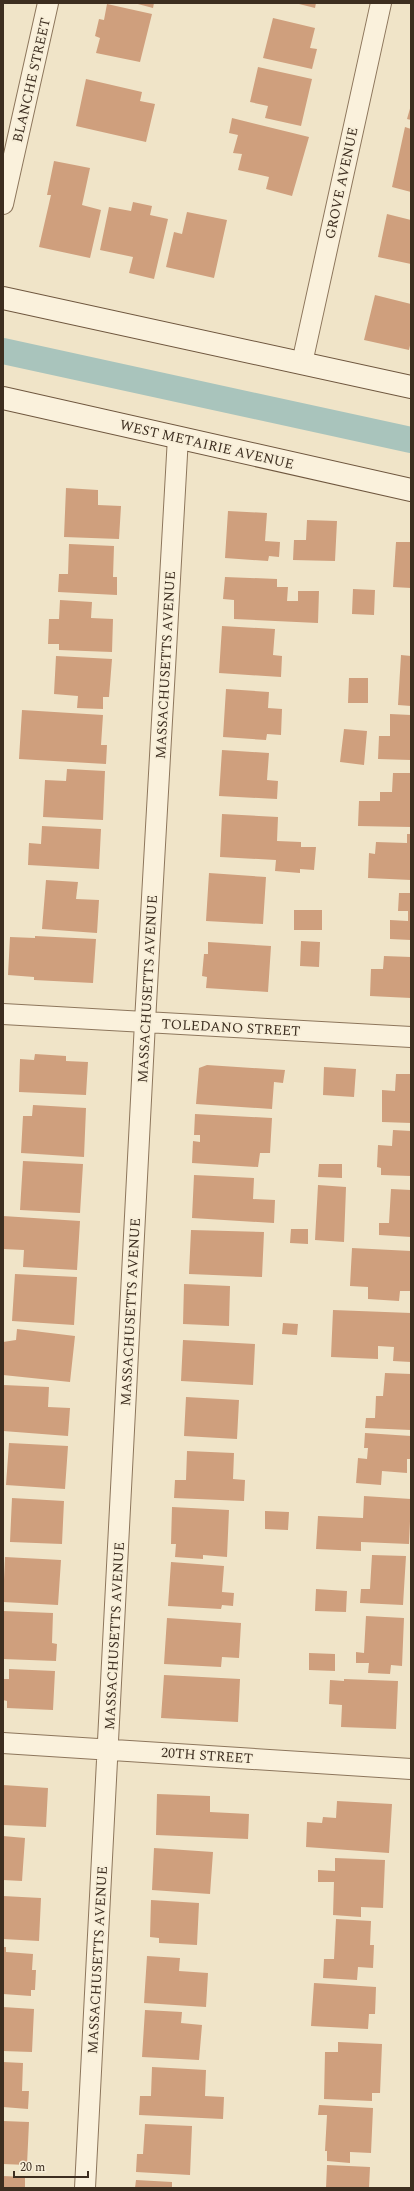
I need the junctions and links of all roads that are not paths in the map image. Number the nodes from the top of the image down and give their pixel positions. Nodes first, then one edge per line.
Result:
1 (48, 3) edge
2 (381, 3) edge
3 (3, 204) edge
4 (3, 298) edge
5 (302, 363) junction
6 (411, 387) edge
7 (3, 398) edge
8 (178, 437) junction
9 (411, 490) edge
10 (3, 1014) edge
11 (145, 1022) junction
12 (411, 1037) edge
13 (3, 1743) edge
14 (109, 1748) junction
15 (411, 1769) edge
16 (85, 2188) edge

1 - 3 street, BLANCHE STREET
2 - 5 street, GROVE AVENUE
4 - 5 main road
5 - 6 main road
7 - 8 main road, WEST METAIRIE AVENUE
8 - 9 main road, WEST METAIRIE AVENUE
8 - 11 street, MASSACHUSETTS AVENUE
10 - 11 street, TOLEDANO STREET
11 - 12 street, TOLEDANO STREET
11 - 14 street, MASSACHUSETTS AVENUE
13 - 14 street, 20TH STREET
14 - 15 street, 20TH STREET
14 - 16 street, MASSACHUSETTS AVENUE

